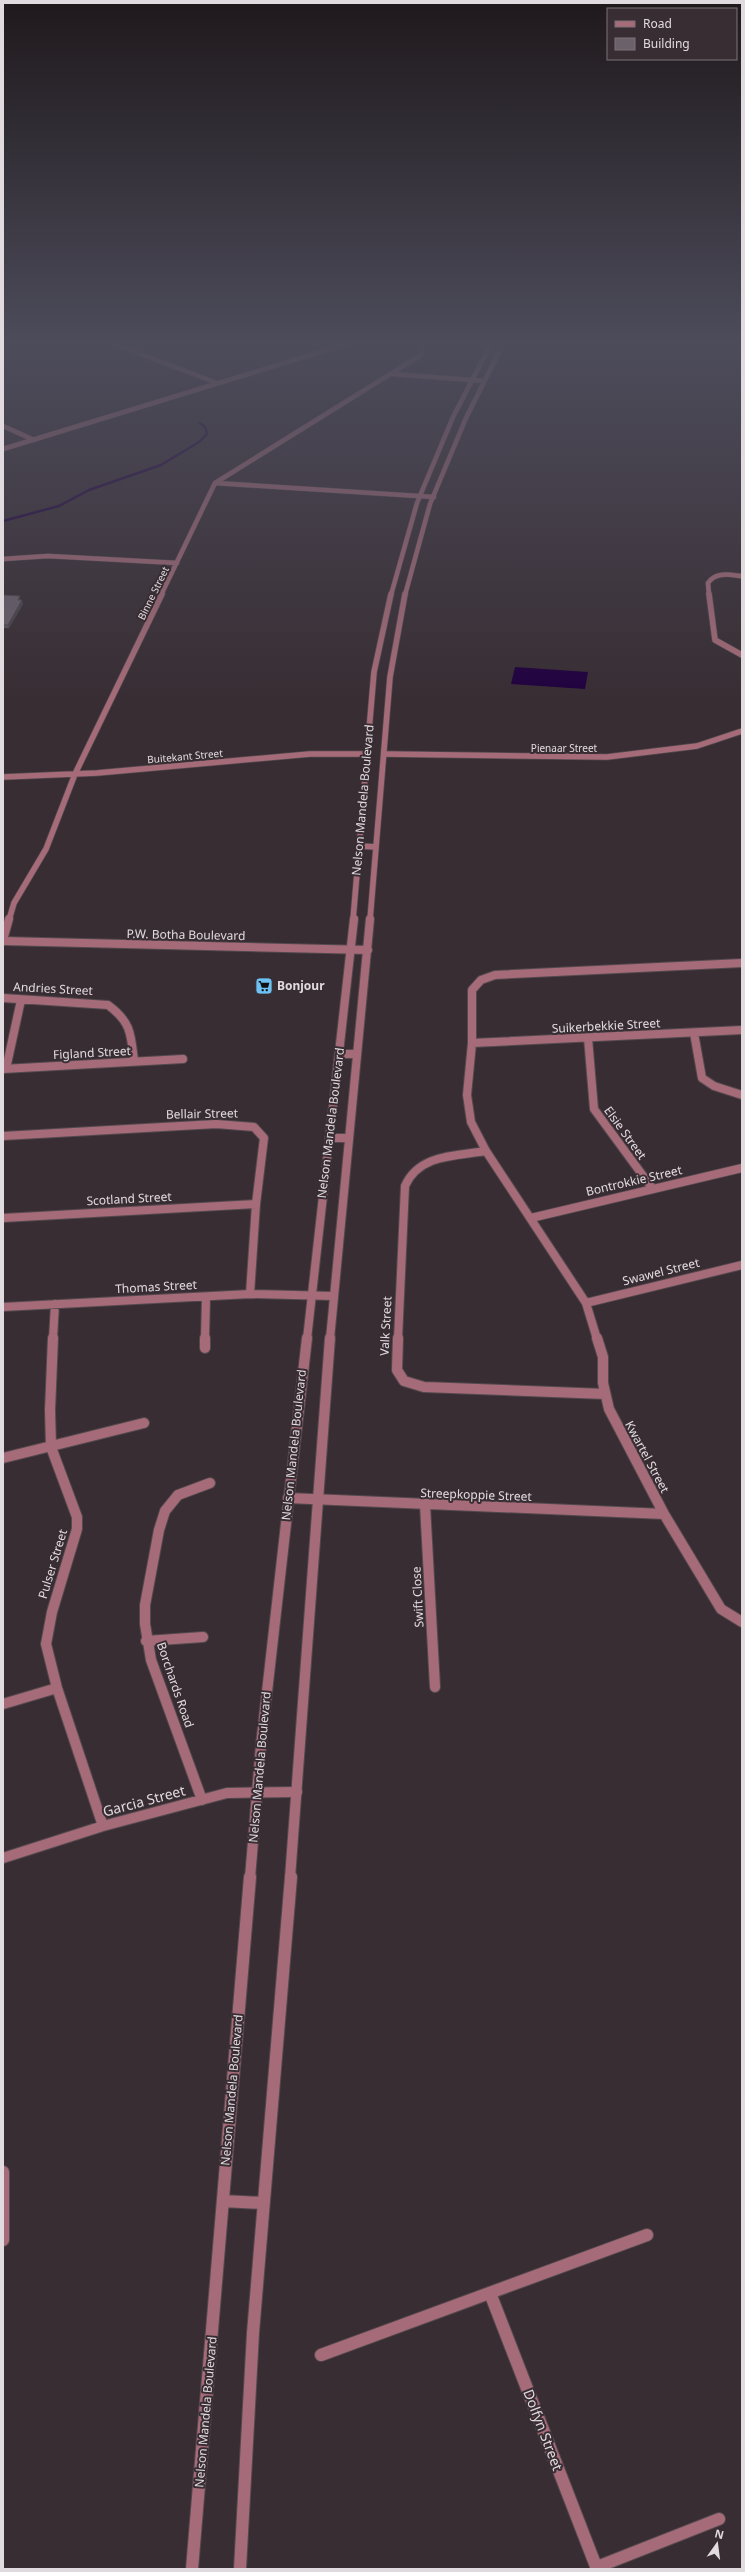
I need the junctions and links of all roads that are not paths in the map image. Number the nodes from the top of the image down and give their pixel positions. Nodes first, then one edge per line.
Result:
1 (249, 462) edge
2 (435, 462) edge
3 (449, 462) edge
4 (215, 484) junction
5 (420, 496) junction
6 (434, 497) junction
7 (3, 559) edge
8 (177, 563) junction
9 (742, 576) edge
10 (742, 655) edge
11 (742, 731) edge
12 (368, 754) junction
13 (384, 754) junction
14 (75, 774) junction
15 (3, 777) edge
16 (360, 846) junction
17 (376, 847) junction
18 (3, 941) edge
19 (351, 950) junction
20 (368, 950) junction
21 (742, 963) edge
22 (3, 998) edge
23 (21, 1000) junction
24 (742, 1030) edge
25 (694, 1033) junction
26 (588, 1038) junction
27 (472, 1043) junction
28 (339, 1054) junction
29 (357, 1054) junction
30 (183, 1059) dead end
31 (134, 1061) junction
32 (4, 1069) edge
33 (742, 1095) edge
34 (3, 1136) edge
35 (330, 1138) junction
36 (348, 1138) junction
37 (486, 1151) junction
38 (742, 1168) edge
39 (652, 1188) junction
40 (256, 1204) junction
41 (3, 1218) edge
42 (531, 1218) junction
43 (742, 1265) edge
44 (250, 1294) junction
45 (310, 1295) junction
46 (333, 1296) junction
47 (206, 1297) junction
48 (586, 1303) junction
49 (55, 1304) junction
50 (3, 1307) edge
51 (205, 1348) dead end
52 (605, 1394) junction
53 (144, 1423) dead end
54 (51, 1447) junction
55 (3, 1458) edge
56 (210, 1483) dead end
57 (288, 1498) junction
58 (318, 1500) junction
59 (425, 1505) junction
60 (664, 1514) junction
61 (742, 1622) edge
62 (203, 1637) dead end
63 (146, 1641) junction
64 (435, 1687) dead end
65 (57, 1688) junction
66 (3, 1704) edge
67 (257, 1791) junction
68 (297, 1792) junction
69 (202, 1800) junction
70 (103, 1826) junction
71 (3, 1858) edge
72 (3, 2172) edge
73 (4, 2198) edge
74 (223, 2201) junction
75 (263, 2203) junction
76 (647, 2235) dead end
77 (3, 2240) edge
78 (490, 2293) junction
79 (321, 2355) dead end
80 (720, 2519) dead end
81 (597, 2568) edge
82 (192, 2569) edge
83 (240, 2569) edge

1 - 4 street
2 - 5 street, Nelson Mandela Boulevard
3 - 6 street, Nelson Mandela Boulevard
4 - 5 street
4 - 8 street, Binne Street
5 - 6 street
5 - 12 street, Nelson Mandela Boulevard
6 - 13 street, Nelson Mandela Boulevard
7 - 8 street
8 - 14 street, Binne Street
9 - 10 street
11 - 13 street, Pienaar Street
12 - 13 street, Pienaar Street
12 - 14 street, Buitekant Street
12 - 16 street, Nelson Mandela Boulevard
13 - 17 street, Nelson Mandela Boulevard
14 - 15 street, Buitekant Street
14 - 18 street, Binne Street
16 - 17 street
16 - 19 street, Nelson Mandela Boulevard
17 - 20 street, Nelson Mandela Boulevard
18 - 19 street, P.W. Botha Boulevard
19 - 20 street, P.W. Botha Boulevard
19 - 28 street, Nelson Mandela Boulevard
20 - 29 street, Nelson Mandela Boulevard
21 - 27 street, Kwartel Street
22 - 23 street, Andries Street
23 - 31 street, Andries Street
23 - 32 street
24 - 25 street, Suikerbekkie Street
25 - 26 street, Suikerbekkie Street
25 - 33 street
26 - 27 street, Suikerbekkie Street
26 - 39 street, Elsie Street
27 - 37 street, Kwartel Street
28 - 29 street
28 - 35 street, Nelson Mandela Boulevard
29 - 36 street, Nelson Mandela Boulevard
30 - 31 street, Figland Street
31 - 32 street, Figland Street
34 - 40 street, Bellair Street
35 - 36 street
35 - 45 street, Nelson Mandela Boulevard
36 - 46 street, Nelson Mandela Boulevard
37 - 42 street, Kwartel Street
37 - 52 street, Valk Street
38 - 39 street, Bontrokkie Street
39 - 42 street, Bontrokkie Street
40 - 41 street, Scotland Street
40 - 44 street, Bellair Street
42 - 48 street, Kwartel Street
43 - 48 street, Swawel Street
44 - 45 street, Thomas Street
44 - 47 street, Thomas Street
45 - 46 street, Thomas Street
45 - 57 street, Nelson Mandela Boulevard
46 - 58 street, Nelson Mandela Boulevard
47 - 49 street, Thomas Street
47 - 51 street
48 - 52 street, Kwartel Street
49 - 50 street, Thomas Street
49 - 54 street, Pulser Street
52 - 60 street, Kwartel Street
53 - 54 street
54 - 55 street
54 - 65 street, Pulser Street
56 - 63 street, Borchards Road
57 - 58 street, Streepkoppie Street
57 - 67 street, Nelson Mandela Boulevard
58 - 59 street, Streepkoppie Street
58 - 68 street, Nelson Mandela Boulevard
59 - 60 street, Streepkoppie Street
59 - 64 street, Swift Close
60 - 61 street, Kwartel Street
62 - 63 street
63 - 69 street, Borchards Road
65 - 66 street
65 - 70 street, Pulser Street
67 - 68 street, Garcia Street
67 - 69 street, Garcia Street
67 - 74 street, Nelson Mandela Boulevard
68 - 75 street, Nelson Mandela Boulevard
69 - 70 street, Garcia Street
70 - 71 street, Garcia Street
72 - 73 street
73 - 77 street
74 - 75 street
74 - 82 street, Nelson Mandela Boulevard
75 - 83 street, Nelson Mandela Boulevard
76 - 78 street
78 - 79 street
78 - 81 street, Dolfyn Street
80 - 81 street, Dolfyn Street

